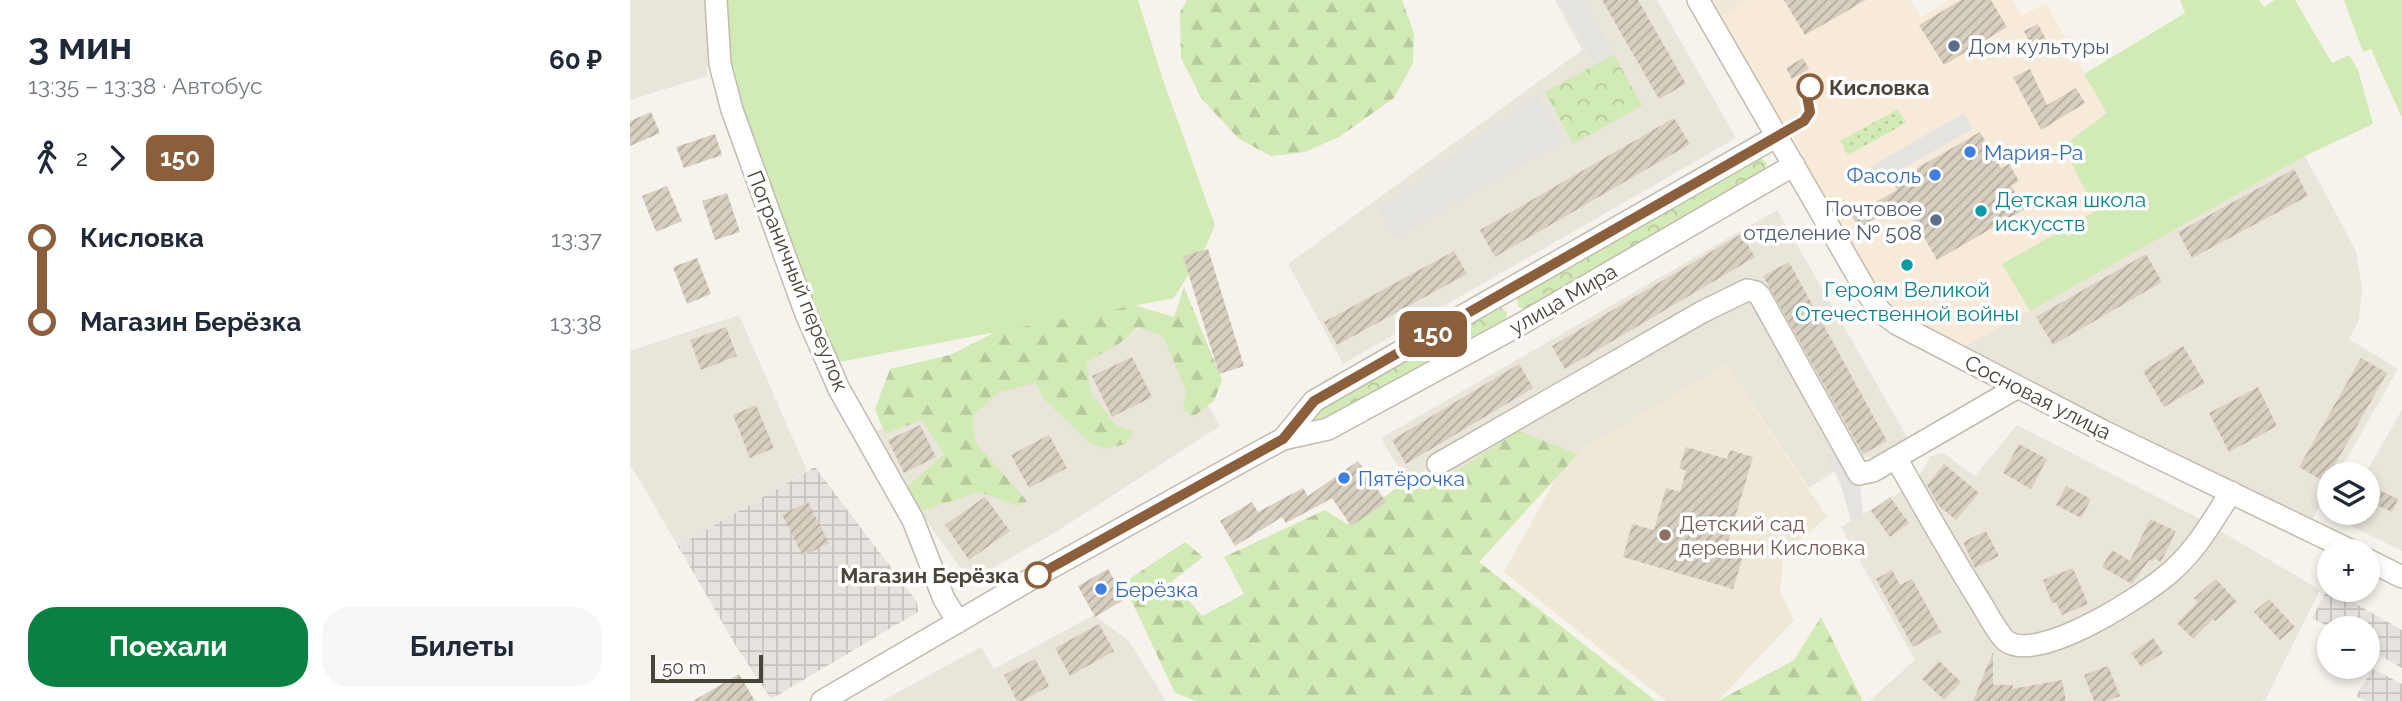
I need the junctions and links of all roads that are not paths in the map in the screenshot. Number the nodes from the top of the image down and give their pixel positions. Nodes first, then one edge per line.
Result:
1 (716, 0) edge
2 (1698, 0) edge
3 (1777, 136) junction
4 (1794, 165) junction
5 (1505, 293) junction
6 (1521, 324) junction
7 (2018, 387) junction
8 (1283, 439) junction
9 (1896, 458) junction
10 (1438, 464) dead end
11 (2231, 492) junction
12 (2327, 539) edge
13 (2380, 566) edge
14 (2402, 577) edge
15 (958, 622) junction
16 (822, 701) edge

1 - 15 street, Пограничный переулок
2 - 3 street, Сосновая улица
3 - 4 street, Сосновая улица
3 - 5 street, улица Мира
4 - 6 street, улица Мира
4 - 7 street, Сосновая улица
5 - 6 street
5 - 8 street, улица Мира
6 - 8 street, улица Мира
7 - 9 street
7 - 11 street, Сосновая улица
8 - 15 street
9 - 10 street
9 - 11 street
11 - 12 street, Сосновая улица
13 - 14 street
15 - 16 street

